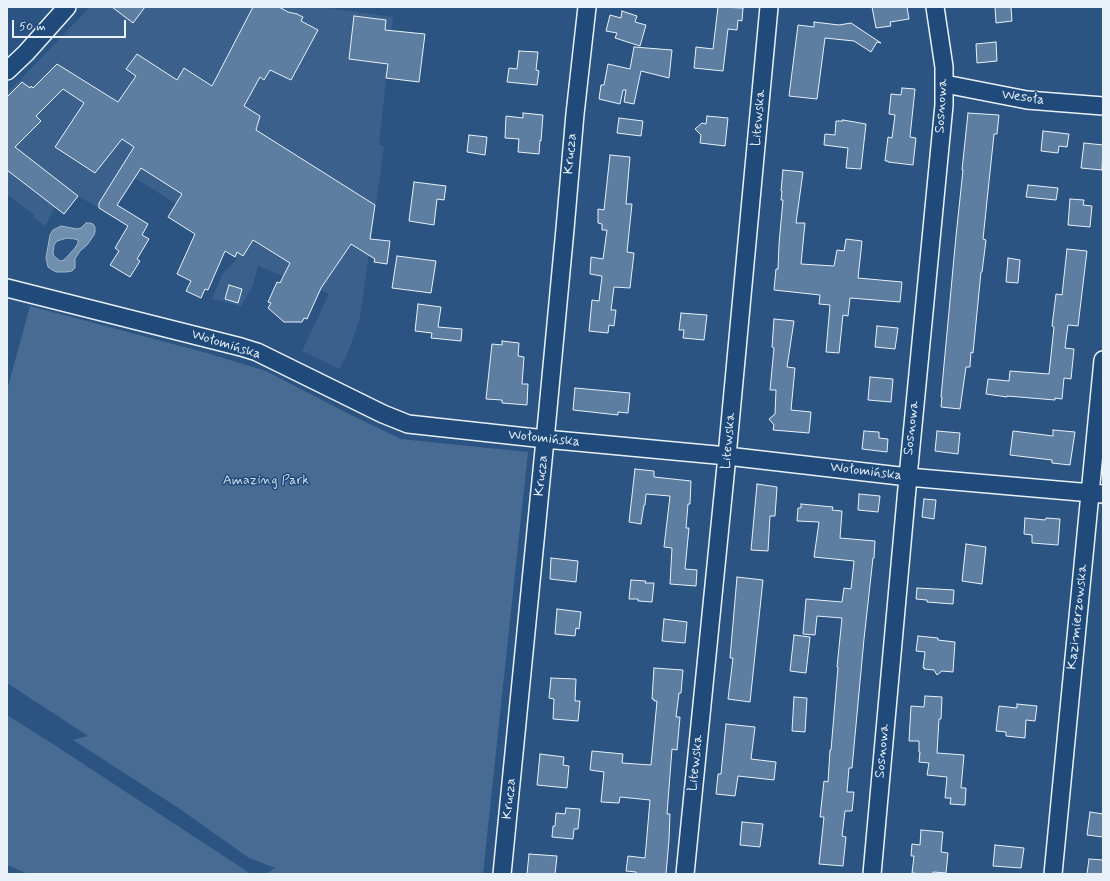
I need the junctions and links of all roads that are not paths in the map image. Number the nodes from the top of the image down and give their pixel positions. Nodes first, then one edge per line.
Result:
1 (67, 7) edge
2 (587, 7) edge
3 (769, 7) edge
4 (935, 7) edge
5 (7, 71) edge
6 (945, 84) junction
7 (1103, 106) edge
8 (7, 288) edge
9 (1103, 360) edge
10 (545, 439) junction
11 (727, 456) junction
12 (908, 477) junction
13 (1097, 493) edge
14 (502, 874) edge
15 (685, 874) edge
16 (872, 874) edge
17 (1053, 874) edge

1 - 5 street
2 - 10 street, Krucza
3 - 11 street, Litewska
4 - 6 street, Sosnowa
6 - 7 street, Wesoła
6 - 12 street, Sosnowa
8 - 10 street, Wołomińska
9 - 13 street, Kazimierzowska
10 - 11 street, Wołomińska
10 - 14 street, Krucza
11 - 12 street, Wołomińska
11 - 15 street, Litewska
12 - 13 street, Wołomińska
12 - 16 street, Sosnowa
13 - 17 street, Kazimierzowska

